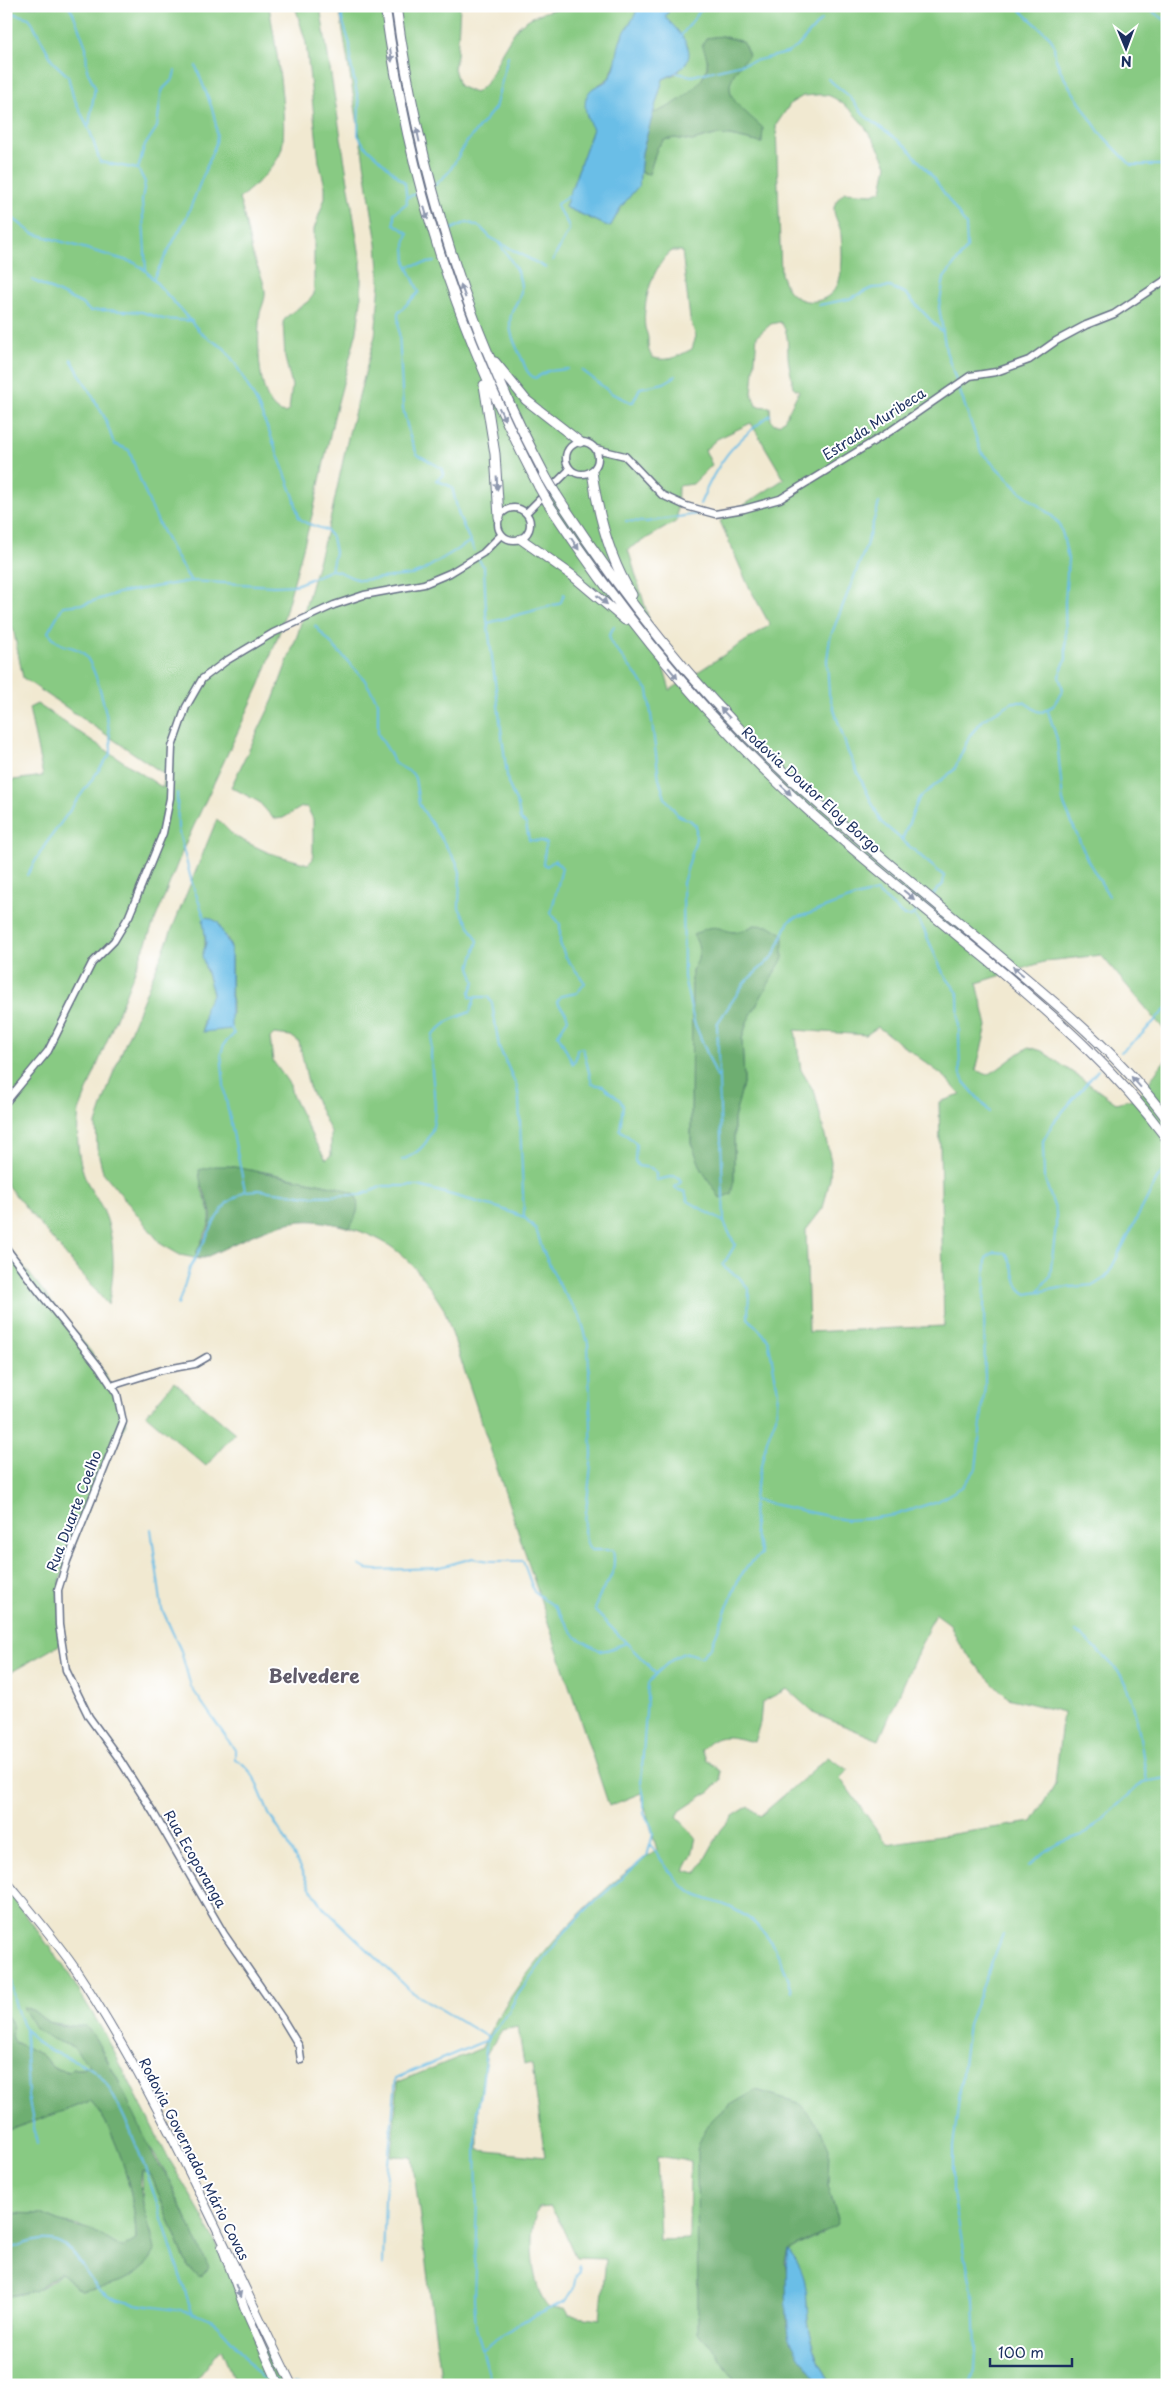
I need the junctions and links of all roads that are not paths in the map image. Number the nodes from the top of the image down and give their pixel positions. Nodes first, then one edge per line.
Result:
1 (385, 6) edge
2 (396, 6) edge
3 (1167, 279) edge
4 (472, 318) junction
5 (473, 349) junction
6 (580, 442) junction
7 (596, 449) junction
8 (570, 468) junction
9 (592, 472) junction
10 (526, 513) junction
11 (500, 517) junction
12 (501, 535) junction
13 (521, 539) junction
14 (649, 626) junction
15 (640, 633) junction
16 (6, 1102) edge
17 (1167, 1120) edge
18 (1167, 1139) edge
19 (6, 1248) edge
20 (206, 1357) dead end
21 (111, 1386) junction
22 (66, 1670) joint
23 (6, 1881) edge
24 (302, 2060) dead end
25 (203, 2196) junction
26 (267, 2356) junction
27 (279, 2385) edge
28 (283, 2385) edge
29 (292, 2385) edge

1 -> 5 highway, Rodovia Doutor Eloy Borgo
4 -> 2 highway, Rodovia Doutor Eloy Borgo
3 - 7 street, Estrada Muribeca
4 - 6 highway
4 - 14 highway, Rodovia Doutor Eloy Borgo, bridge
5 -> 11 highway
5 -> 15 highway, Rodovia Doutor Eloy Borgo, bridge
6 - 7 street, Estrada Muribeca
6 - 8 street
7 - 9 street
8 - 9 street
8 - 10 street
9 - 14 highway
10 - 11 street
10 - 13 street
11 - 12 street
12 - 13 street
12 - 16 street
13 -> 15 highway
17 -> 14 highway, Rodovia Doutor Eloy Borgo
15 -> 18 highway, Rodovia Doutor Eloy Borgo
19 - 21 street
20 - 21 street
21 - 22 street, Rua Duarte Coelho
22 - 24 street, Rua Ecoporanga
23 - 25 main road, Rodovia Governador Mário Covas
25 -> 26 main road
25 - 29 main road, Rodovia Governador Mário Covas
26 - 27 main road
26 - 28 main road

